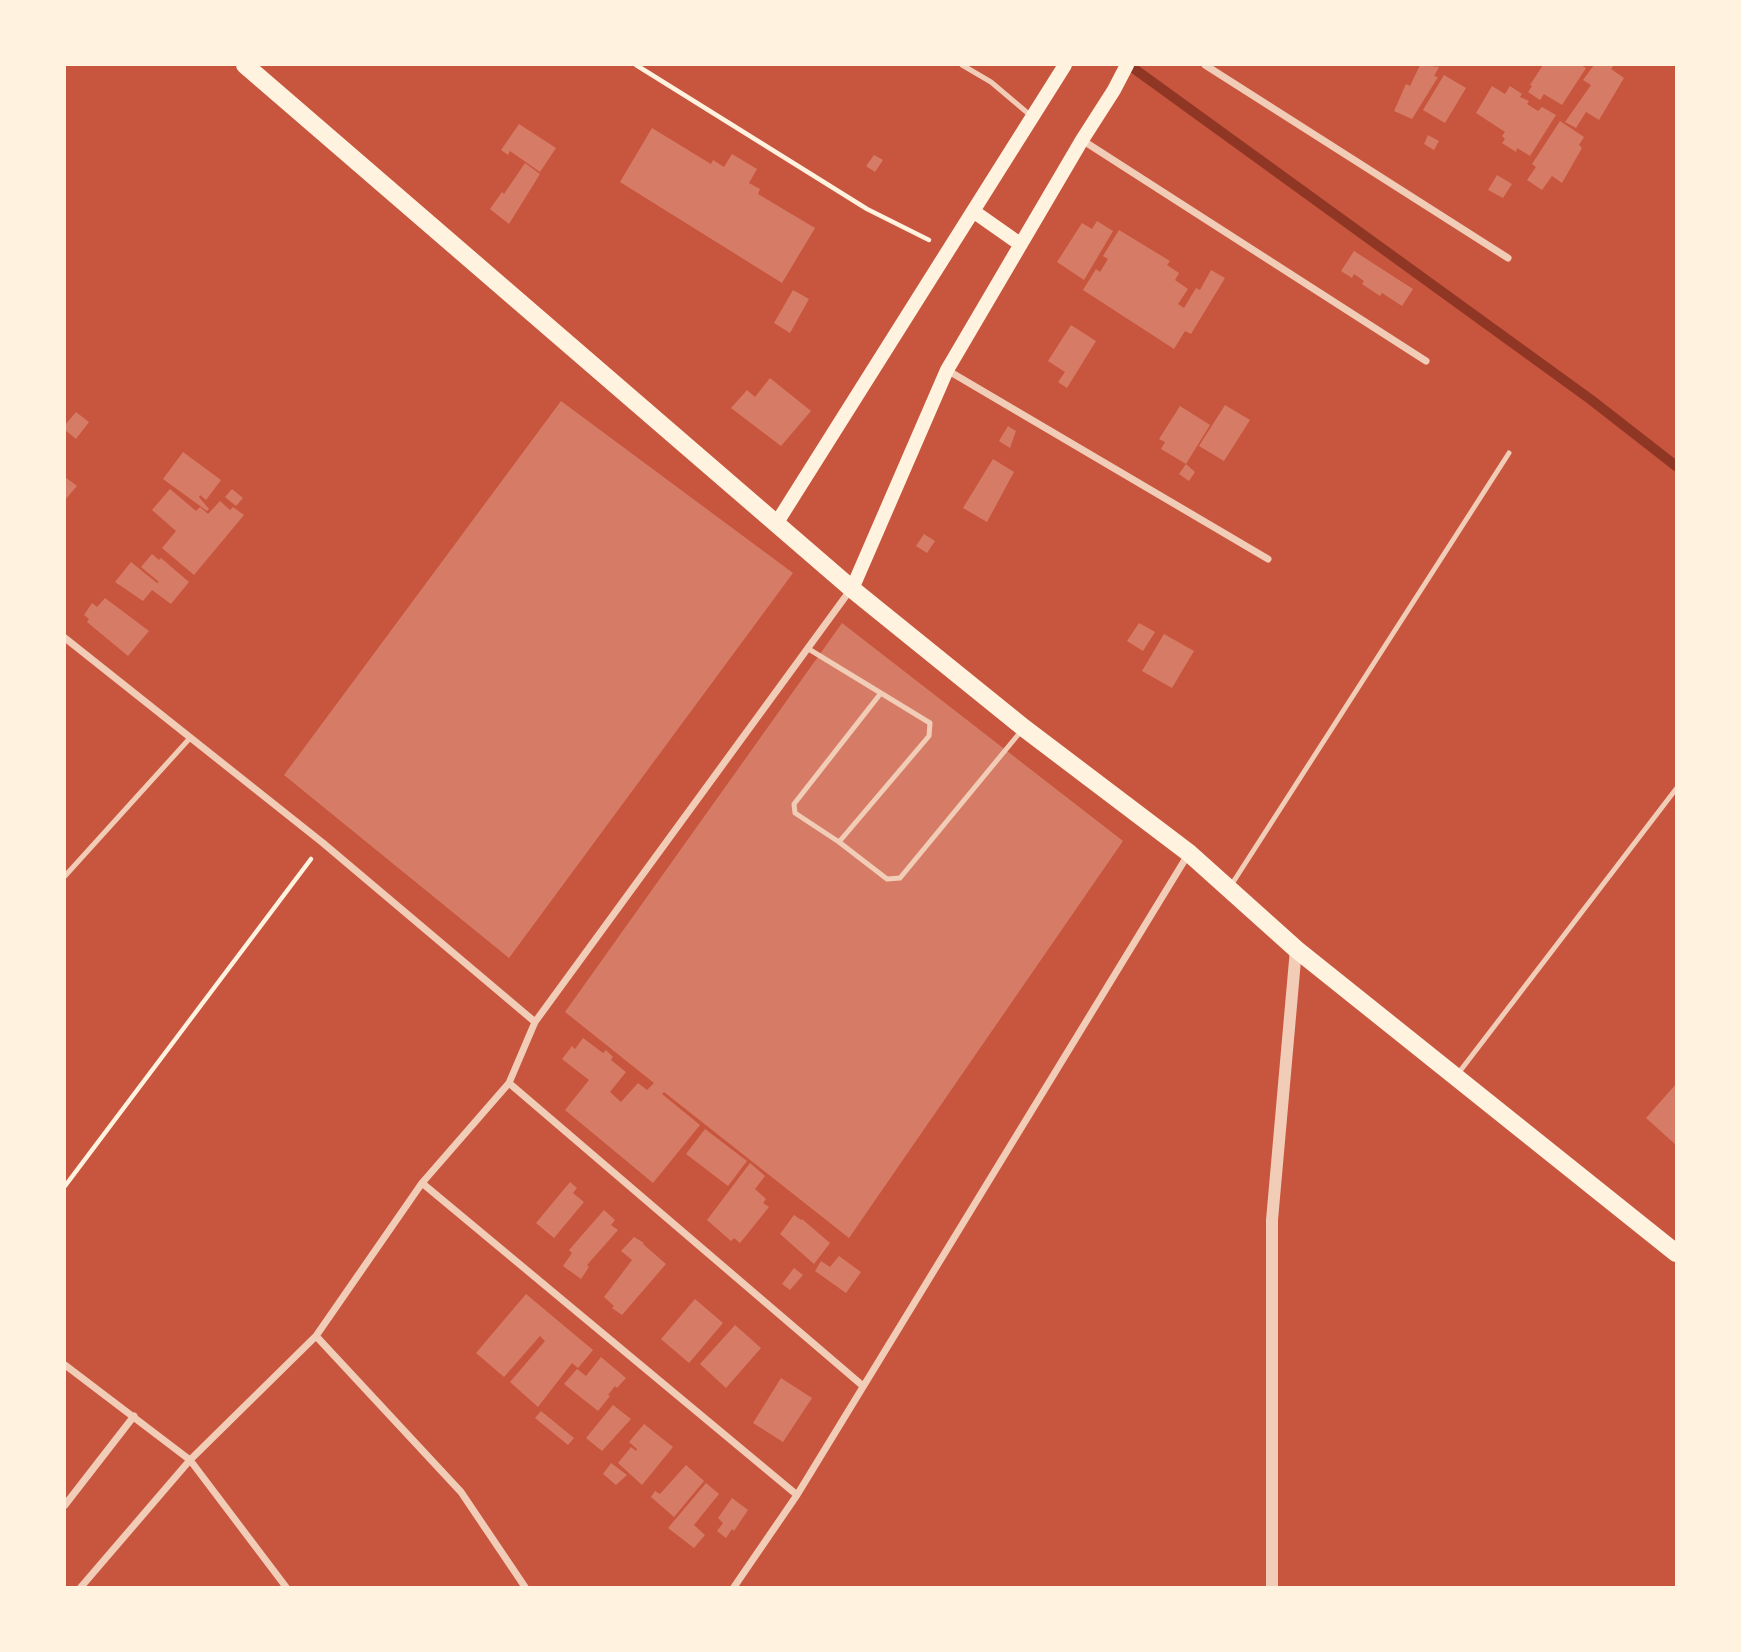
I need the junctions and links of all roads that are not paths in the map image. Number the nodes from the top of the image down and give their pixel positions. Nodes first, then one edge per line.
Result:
1 (245, 65) edge
2 (962, 65) edge
3 (1065, 65) edge
4 (1126, 65) edge
5 (1205, 65) edge
6 (1032, 116) junction
7 (1082, 140) junction
8 (973, 211) junction
9 (1020, 244) junction
10 (1508, 258) dead end
11 (1426, 361) dead end
12 (947, 370) junction
13 (1509, 453) dead end
14 (776, 523) junction
15 (1268, 559) dead end
16 (852, 589) junction
17 (65, 638) edge
18 (807, 648) junction
19 (881, 693) junction
20 (1024, 728) junction
21 (190, 738) junction
22 (1676, 789) edge
23 (839, 842) junction
24 (1189, 853) junction
25 (65, 876) edge
26 (1228, 889) junction
27 (1296, 949) junction
28 (535, 1022) junction
29 (1456, 1077) junction
30 (509, 1083) junction
31 (422, 1183) junction
32 (1676, 1253) edge
33 (316, 1336) junction
34 (65, 1365) edge
35 (863, 1386) junction
36 (134, 1416) junction
37 (190, 1460) junction
38 (797, 1495) junction
39 (65, 1505) edge
40 (81, 1587) edge
41 (286, 1587) edge
42 (525, 1587) edge
43 (734, 1587) edge
44 (1272, 1587) edge

1 - 14 main road
2 - 6 lane
3 - 6 main road
4 - 7 main road
5 - 10 street
6 - 8 main road
7 - 9 main road
7 - 11 street
8 - 9 main road
8 - 14 main road
9 - 12 main road
12 - 15 street
12 - 16 main road
13 - 26 lane
14 - 16 main road
16 - 18 street
16 - 20 main road
17 - 21 street
18 - 19 lane
18 - 28 street
19 - 23 lane
19 - 23 lane
20 - 23 lane
20 - 24 main road
21 - 25 lane
21 - 28 street
22 - 29 lane
24 - 26 main road
24 - 35 street
26 - 27 main road
27 - 29 main road
27 - 44 street
28 - 30 street
29 - 32 main road
30 - 31 street
30 - 35 street
31 - 33 street
31 - 38 street
33 - 37 street
33 - 42 street
34 - 36 street
35 - 38 street
36 - 37 street
36 - 39 street
37 - 40 street
37 - 41 street
38 - 43 street

